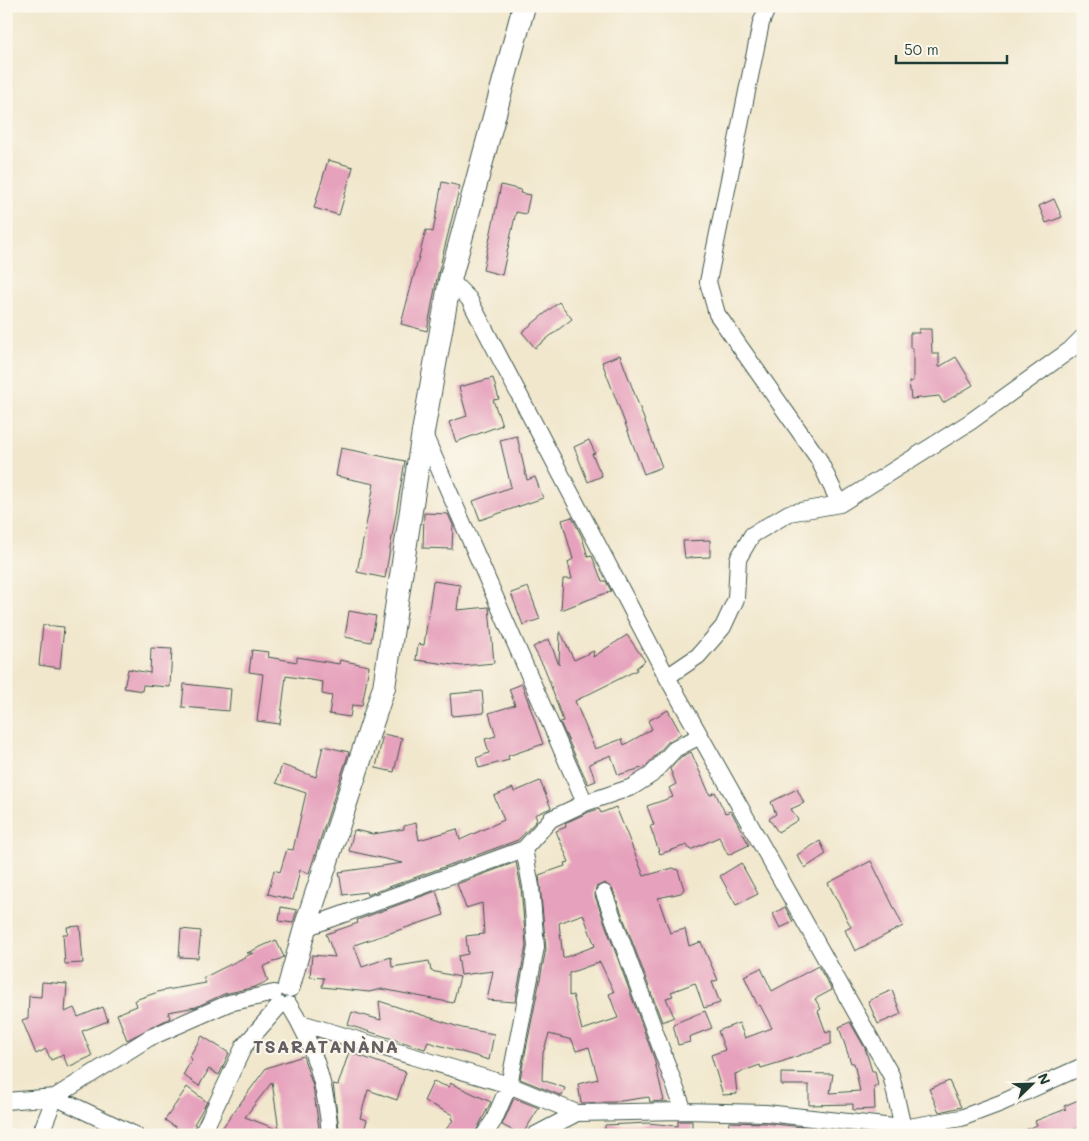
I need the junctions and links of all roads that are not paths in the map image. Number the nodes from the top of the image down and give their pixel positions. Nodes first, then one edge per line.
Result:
1 (524, 6) edge
2 (768, 6) edge
3 (450, 280) junction
4 (1083, 337) edge
5 (423, 432) junction
6 (840, 504) junction
7 (667, 677) junction
8 (700, 736) junction
9 (585, 804) junction
10 (524, 849) junction
11 (604, 893) dead end
12 (305, 928) junction
13 (283, 998) junction
14 (300, 1023) junction
15 (1083, 1066) edge
16 (509, 1085) junction
17 (55, 1097) junction
18 (6, 1101) edge
19 (684, 1111) junction
20 (577, 1113) junction
21 (902, 1131) edge
22 (40, 1135) edge
23 (135, 1135) edge
24 (202, 1135) edge
25 (330, 1135) edge
26 (484, 1135) edge
27 (535, 1135) edge

1 - 3 street
2 - 6 street
3 - 5 street
3 - 7 street
4 - 6 street
5 - 9 street
5 - 12 street
6 - 7 street
7 - 8 street
8 - 9 street
8 - 21 street
9 - 10 street
10 - 12 street
10 - 16 street
11 - 19 street
12 - 13 street
13 - 14 street
13 - 17 street
13 - 24 street
14 - 16 street
14 - 25 street
15 - 21 street
16 - 20 street
16 - 26 street
17 - 18 street
17 - 22 street
17 - 23 street
19 - 20 street
19 - 21 street
20 - 27 street

